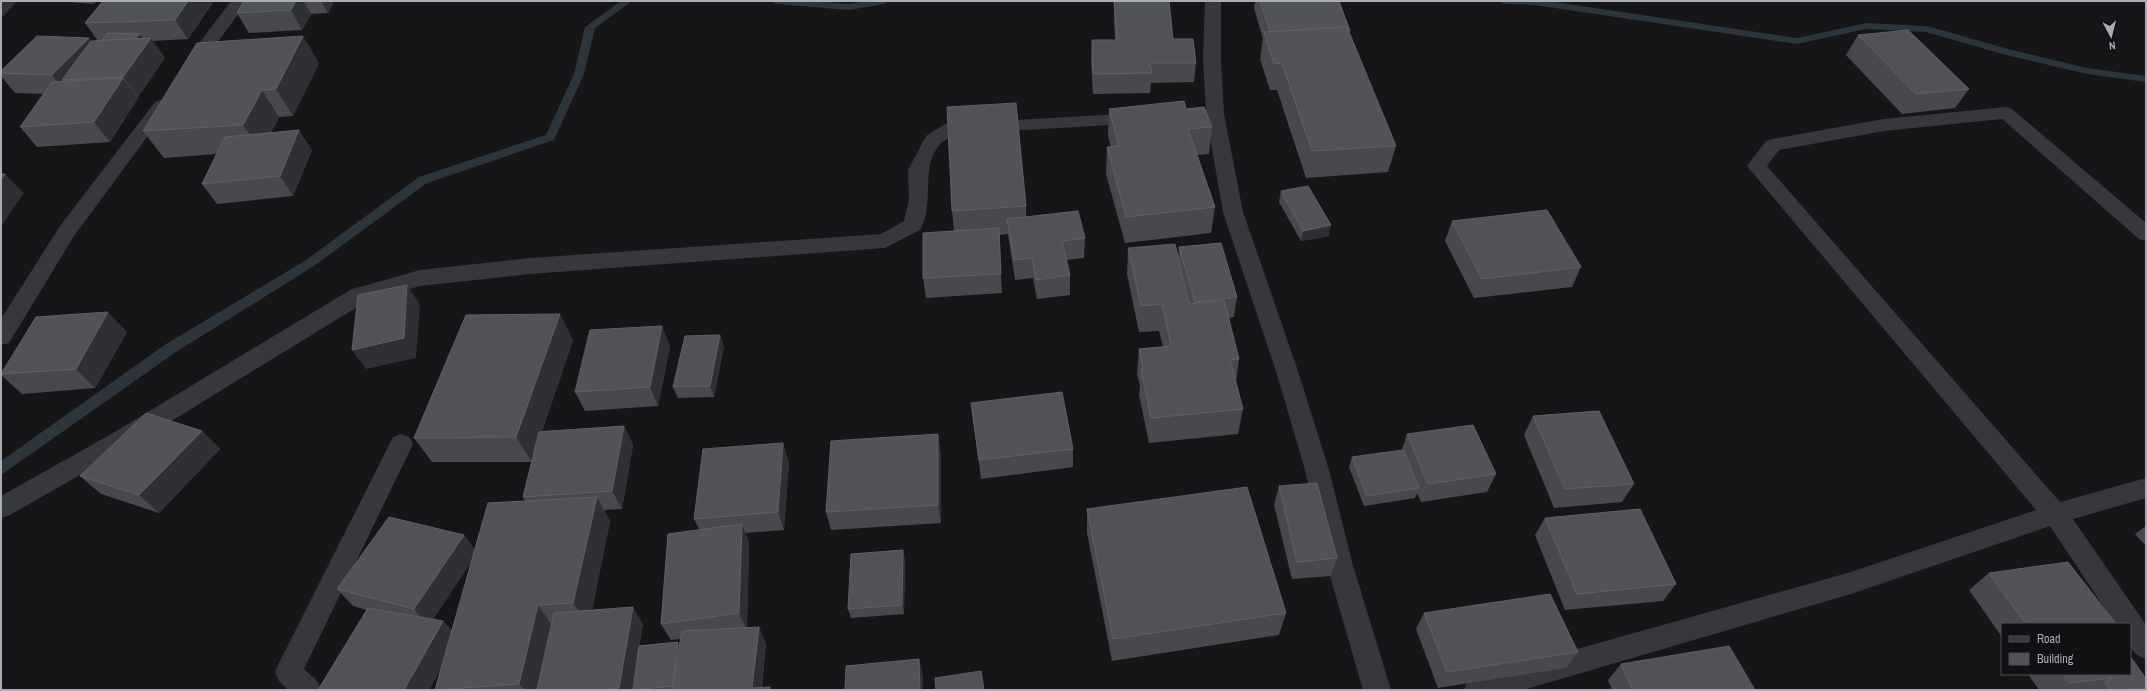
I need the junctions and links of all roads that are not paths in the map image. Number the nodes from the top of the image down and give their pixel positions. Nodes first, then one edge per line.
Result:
1 (240, 1) edge
2 (1213, 2) edge
3 (1215, 114) junction
4 (2146, 234) edge
5 (1, 337) edge
6 (401, 444) dead end
7 (2146, 488) edge
8 (1, 508) edge
9 (2055, 514) junction
10 (2130, 623) edge
11 (2131, 625) edge
12 (2146, 647) edge
13 (307, 690) edge
14 (1377, 690) edge
15 (1478, 690) edge

1 - 5 street
2 - 3 street
3 - 8 street
3 - 14 street
4 - 9 street
6 - 13 street
7 - 9 street
9 - 10 street
9 - 15 street
11 - 12 street

